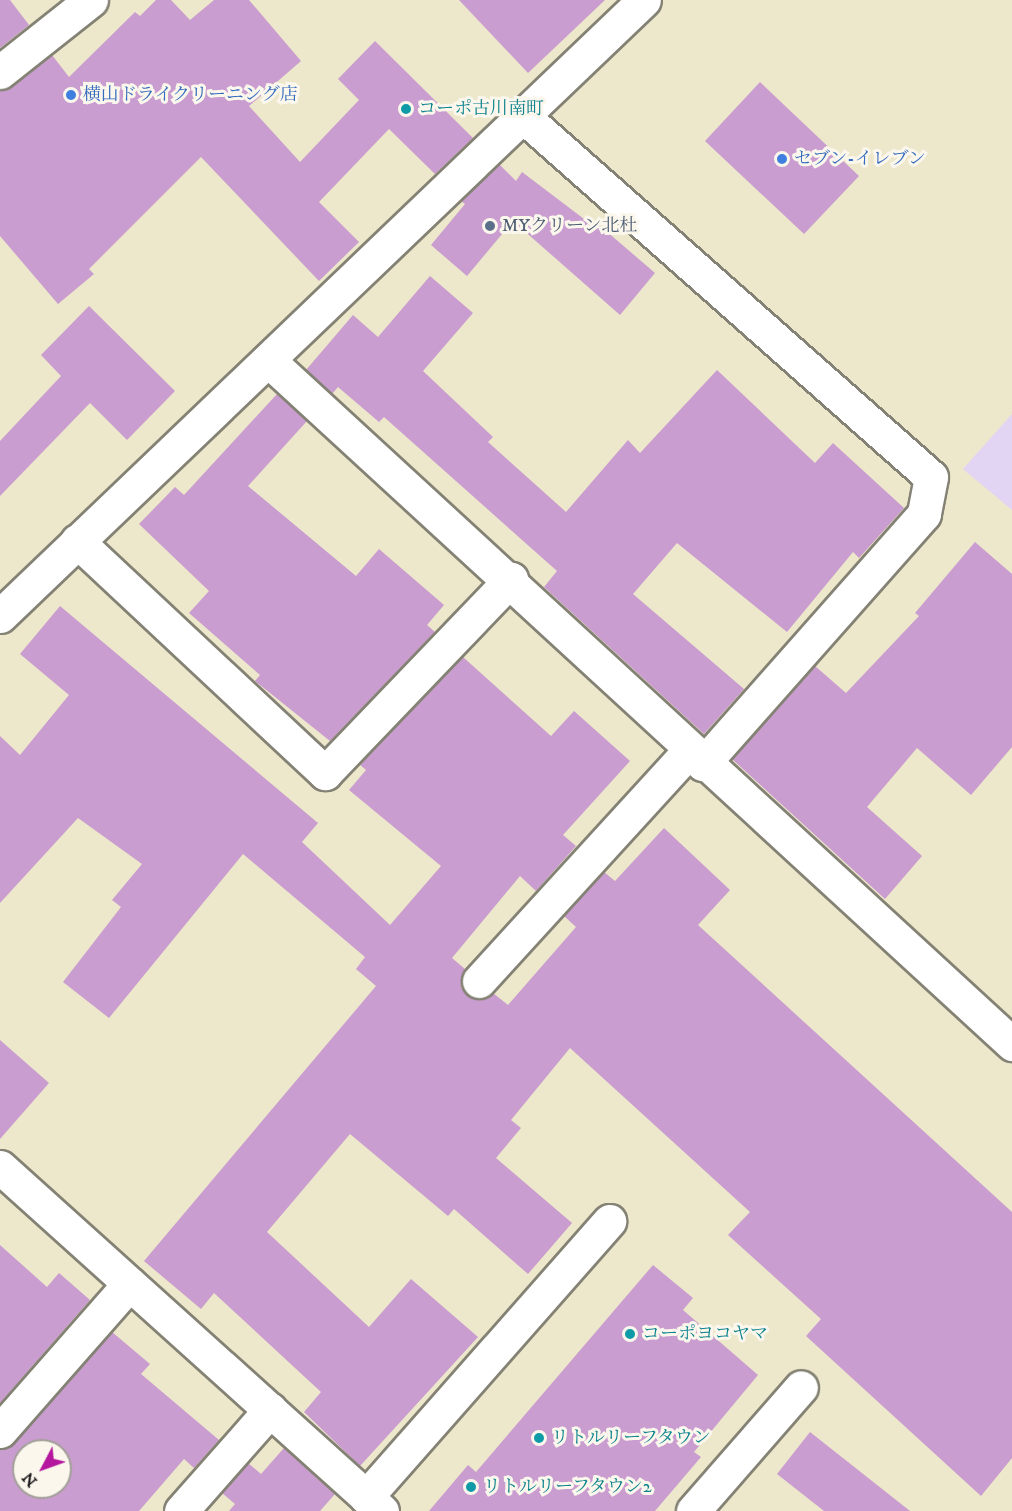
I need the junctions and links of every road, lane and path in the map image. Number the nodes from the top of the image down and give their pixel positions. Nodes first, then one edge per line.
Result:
1 (91, 0) edge
2 (644, 0) edge
3 (0, 72) edge
4 (524, 117) junction
5 (268, 360) junction
6 (77, 541) junction
7 (511, 579) junction
8 (0, 616) edge
9 (696, 758) junction
10 (479, 981) dead end
11 (1012, 1044) edge
12 (0, 1167) edge
13 (609, 1221) dead end
14 (129, 1284) junction
15 (801, 1387) dead end
16 (270, 1410) junction
17 (0, 1431) edge
18 (374, 1504) edge
19 (181, 1511) edge
20 (693, 1511) edge

1 - 3 street
2 - 4 street
4 - 5 street
4 - 9 street
5 - 6 street
5 - 7 street
6 - 7 street
6 - 8 street
7 - 9 street
9 - 10 street
9 - 11 street
12 - 14 street
13 - 18 street
14 - 16 street
14 - 17 street
15 - 20 street
16 - 18 street
16 - 19 street

